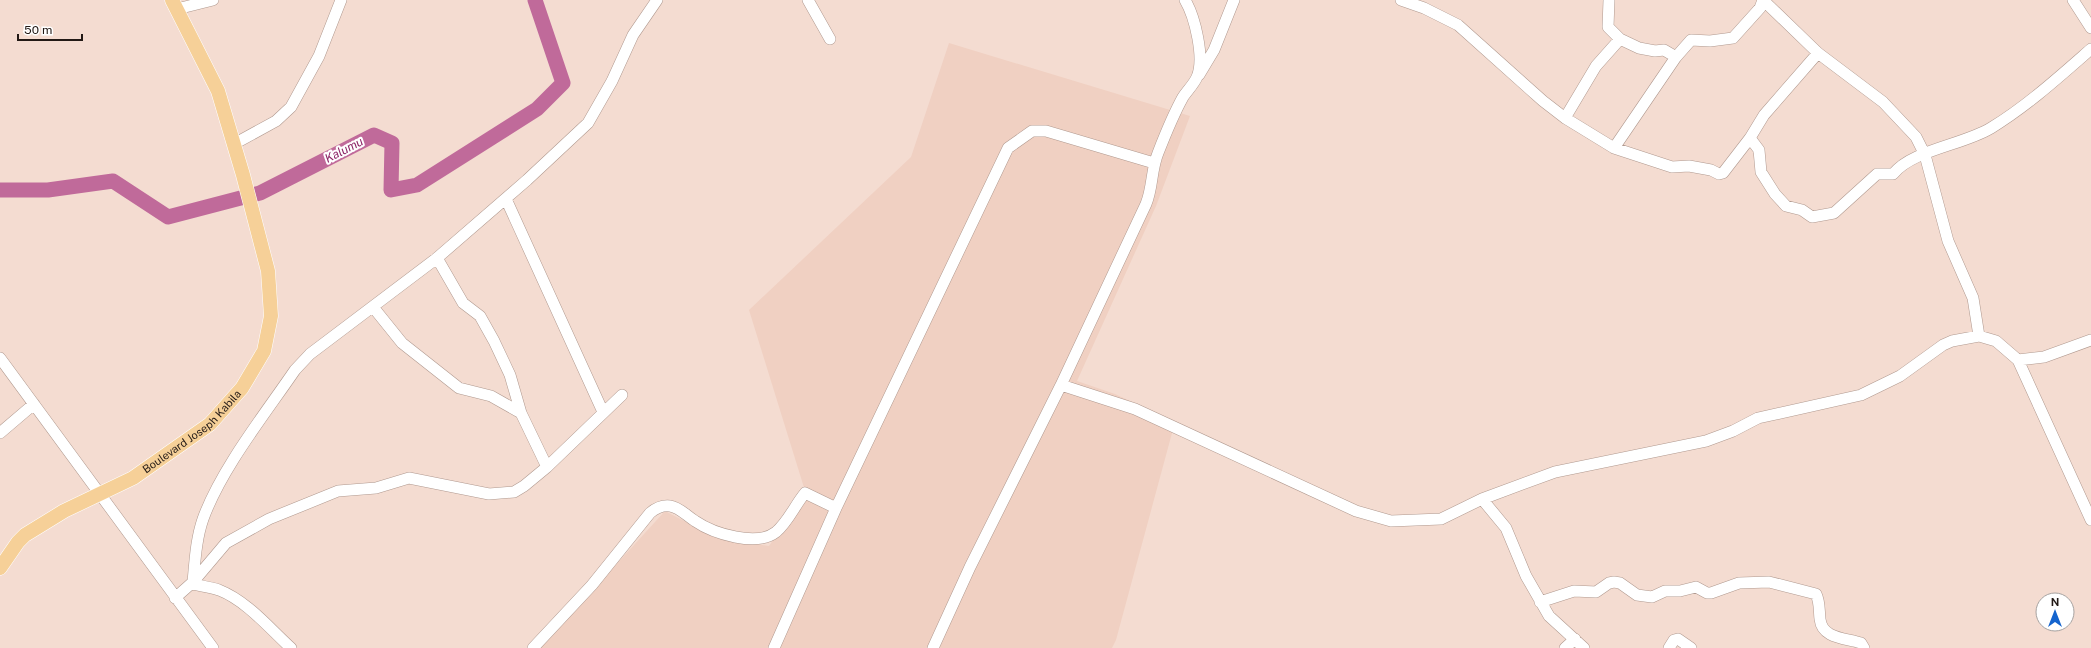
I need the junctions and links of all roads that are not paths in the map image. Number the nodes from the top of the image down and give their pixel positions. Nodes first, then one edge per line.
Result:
1 (213, 0) edge
2 (341, 0) edge
3 (657, 0) edge
4 (808, 0) edge
5 (1184, 0) edge
6 (1234, 0) edge
7 (1401, 0) edge
8 (1609, 0) edge
9 (1763, 0) edge
10 (2073, 0) edge
11 (174, 5) edge
12 (2091, 28) edge
13 (830, 39) dead end
14 (1620, 39) junction
15 (2091, 48) edge
16 (1818, 53) junction
17 (1676, 57) junction
18 (1198, 77) junction
19 (1566, 118) junction
20 (1750, 138) junction
21 (234, 144) junction
22 (1614, 148) junction
23 (1925, 155) junction
24 (1154, 163) junction
25 (506, 199) junction
26 (437, 258) junction
27 (373, 307) junction
28 (1979, 336) junction
29 (2091, 340) edge
30 (0, 358) edge
31 (2018, 360) junction
32 (1061, 385) junction
33 (622, 395) dead end
34 (34, 404) junction
35 (603, 412) junction
36 (521, 413) junction
37 (0, 433) edge
38 (547, 467) junction
39 (99, 494) junction
40 (1482, 500) junction
41 (836, 508) junction
42 (2091, 520) edge
43 (0, 568) edge
44 (192, 583) junction
45 (175, 598) junction
46 (1540, 602) junction
47 (1575, 639) junction
48 (213, 648) edge
49 (291, 648) edge
50 (533, 648) edge
51 (774, 648) edge
52 (933, 648) edge
53 (1565, 648) edge
54 (1584, 648) edge
55 (1669, 648) edge
56 (1691, 648) edge
57 (1864, 648) edge

1 - 11 street
2 - 21 street
3 - 25 street
4 - 13 street
5 - 18 street
6 - 18 street
7 - 19 street
8 - 14 street
9 - 16 street
9 - 17 street
10 - 12 street
11 - 21 main road, Boulevard Joseph Kabila
14 - 17 street
14 - 19 street
15 - 23 street
16 - 20 street
16 - 23 street
17 - 22 street
18 - 24 street
19 - 22 street
20 - 22 street
20 - 23 street
21 - 39 main road, Boulevard Joseph Kabila
23 - 28 street
24 - 32 street
24 - 41 street
25 - 26 street
25 - 35 street
26 - 27 street
26 - 36 street
27 - 36 street
27 - 44 street
28 - 31 street
28 - 40 street
29 - 31 street
30 - 34 street
31 - 42 street
32 - 40 street
32 - 52 street
33 - 35 street
34 - 37 street
34 - 39 street
35 - 38 street
36 - 38 street
38 - 44 street
39 - 43 main road, Boulevard Joseph Kabila
39 - 45 street
40 - 46 street
41 - 50 street
41 - 51 street
44 - 45 street
44 - 49 street
45 - 48 street
46 - 47 street
46 - 57 street
47 - 53 street
47 - 54 street
55 - 56 street

